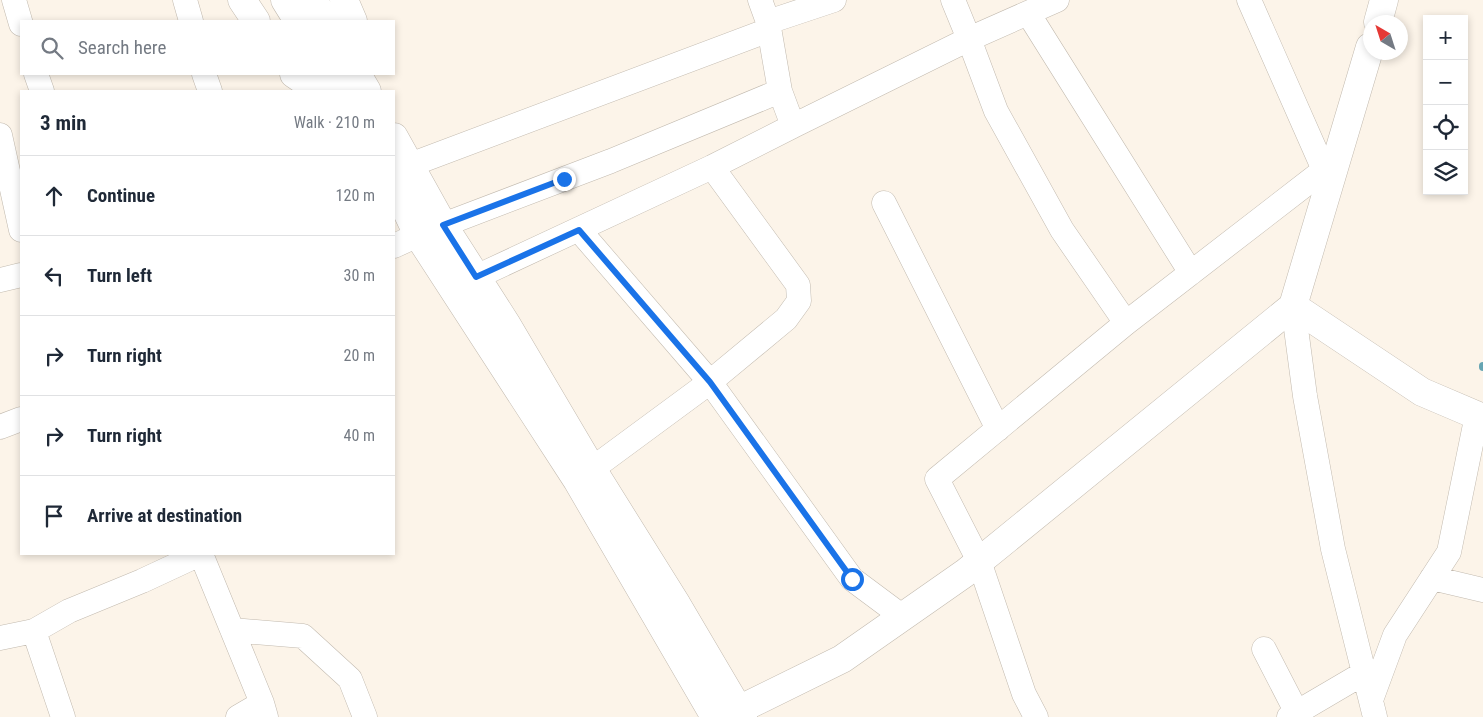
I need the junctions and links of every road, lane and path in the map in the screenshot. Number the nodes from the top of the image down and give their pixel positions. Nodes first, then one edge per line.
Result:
1 (14, 0) edge
2 (185, 0) edge
3 (242, 0) edge
4 (286, 0) edge
5 (313, 0) edge
6 (344, 0) edge
7 (760, 0) edge
8 (834, 0) edge
9 (953, 0) edge
10 (1057, 0) edge
11 (1249, 0) edge
12 (1384, 0) edge
13 (1028, 13) junction
14 (1380, 15) edge
15 (191, 20) edge
16 (255, 20) edge
17 (297, 20) edge
18 (325, 20) edge
19 (353, 20) edge
20 (20, 21) edge
21 (769, 26) junction
22 (969, 40) junction
23 (1366, 60) edge
24 (36, 75) edge
25 (204, 75) edge
26 (295, 75) edge
27 (332, 75) edge
28 (358, 75) edge
29 (371, 75) edge
30 (42, 90) edge
31 (210, 90) edge
32 (318, 90) edge
33 (341, 90) edge
34 (367, 90) edge
35 (373, 90) edge
36 (780, 91) junction
37 (793, 126) junction
38 (0, 135) edge
39 (395, 144) edge
40 (1330, 165) junction
41 (712, 167) junction
42 (399, 173) edge
43 (884, 203) dead end
44 (20, 225) edge
45 (443, 225) junction
46 (579, 230) junction
47 (406, 240) edge
48 (1191, 273) junction
49 (20, 275) edge
50 (476, 277) junction
51 (0, 280) edge
52 (1293, 306) junction
53 (1126, 324) junction
54 (710, 382) junction
55 (1480, 417) edge
56 (20, 419) edge
57 (0, 427) edge
58 (998, 429) junction
59 (592, 469) junction
60 (199, 555) edge
61 (201, 555) edge
62 (979, 561) junction
63 (1432, 578) junction
64 (1483, 590) edge
65 (903, 617) junction
66 (232, 630) junction
67 (34, 631) junction
68 (0, 638) edge
69 (1264, 649) dead end
70 (1364, 673) junction
71 (1373, 708) edge
72 (264, 710) edge
73 (730, 715) edge
74 (1293, 715) edge
75 (63, 717) edge
76 (238, 717) edge
77 (365, 717) edge
78 (1036, 717) edge

1 - 20 street
2 - 15 street
3 - 16 main road
4 - 17 main road
5 - 18 main road
6 - 19 main road
7 - 21 street
8 - 21 street
9 - 22 street
10 - 13 street
11 - 40 street
12 - 14 main road
13 - 22 street
13 - 48 street
21 - 36 street
21 - 42 street
22 - 37 street
22 - 53 street
23 - 40 main road
24 - 30 street
25 - 31 street
26 - 32 main road
27 - 33 main road
28 - 34 main road
29 - 35 main road
36 - 37 street
36 - 45 street
37 - 41 street
38 - 44 street
39 - 42 main road
40 - 48 street
40 - 52 main road
41 - 46 street
41 - 54 street
42 - 45 main road
42 - 47 main road
43 - 58 street
45 - 50 main road
46 - 50 street
46 - 54 street
47 - 73 main road
48 - 53 street
49 - 51 street
50 - 59 main road
52 - 55 main road
52 - 62 main road
52 - 70 street
53 - 58 street
54 - 59 street
54 - 65 street
55 - 63 street
56 - 57 street
58 - 62 street
59 - 73 main road
60 - 67 street
61 - 66 street
62 - 65 main road
62 - 78 street
63 - 64 street
63 - 71 street
65 - 73 main road
66 - 72 street
66 - 77 street
67 - 68 street
67 - 75 street
69 - 74 street
70 - 71 street
70 - 74 street
72 - 76 street

